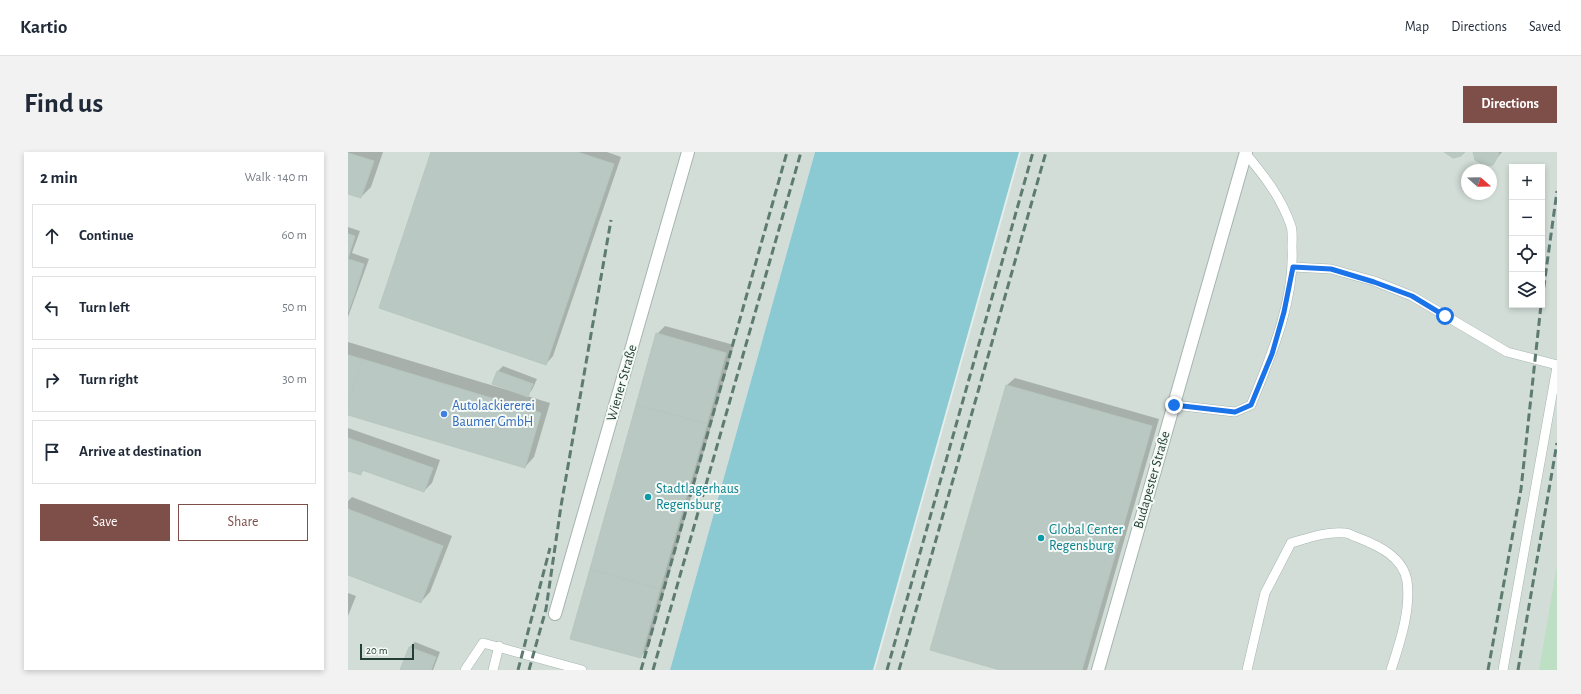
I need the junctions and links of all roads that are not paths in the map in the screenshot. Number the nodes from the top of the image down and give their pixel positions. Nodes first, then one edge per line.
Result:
1 (688, 152) edge
2 (1246, 153) edge
3 (1293, 267) junction
4 (1557, 366) edge
5 (1174, 405) junction
6 (555, 614) dead end
7 (499, 646) junction
8 (465, 670) edge
9 (493, 670) edge
10 (582, 670) edge
11 (1098, 670) edge
12 (1247, 670) edge
13 (1391, 670) edge
14 (1503, 670) edge

1 - 6 street, Wiener Straße
2 - 3 lane
2 - 5 street, Budapester Straße
3 - 4 lane
3 - 5 lane
4 - 14 lane
5 - 11 street, Budapester Straße
7 - 8 lane
7 - 9 lane
7 - 10 lane
12 - 13 lane

